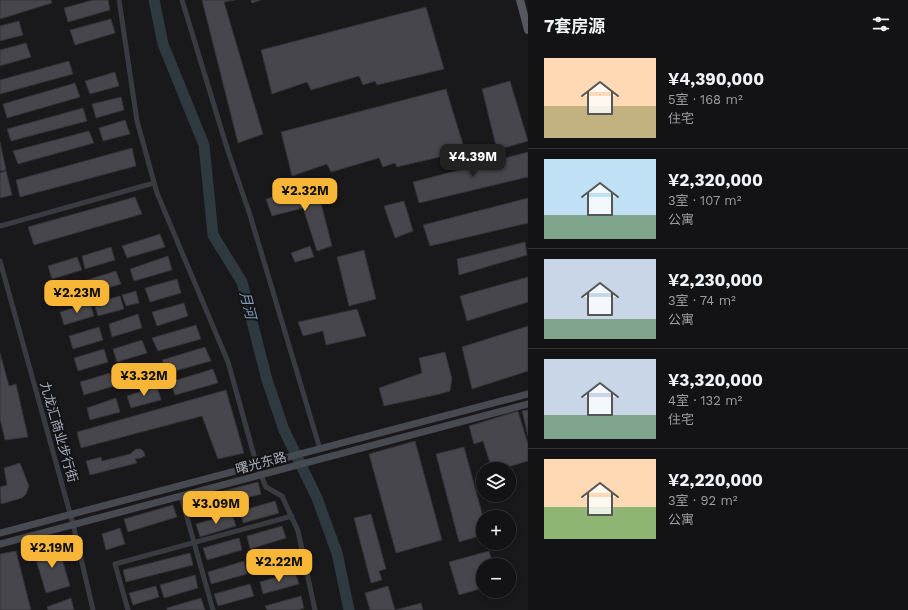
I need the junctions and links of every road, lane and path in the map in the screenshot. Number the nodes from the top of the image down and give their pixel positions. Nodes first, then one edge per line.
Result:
1 (119, 0) edge
2 (182, 0) edge
3 (520, 0) edge
4 (528, 30) edge
5 (154, 183) junction
6 (0, 226) edge
7 (0, 260) edge
8 (528, 394) edge
9 (528, 404) edge
10 (320, 449) junction
11 (257, 466) junction
12 (261, 475) junction
13 (181, 496) junction
14 (70, 514) junction
15 (292, 516) junction
16 (74, 524) junction
17 (0, 533) edge
18 (194, 543) junction
19 (0, 544) edge
20 (92, 610) edge
21 (128, 610) edge
22 (213, 610) edge
23 (315, 610) edge

1 - 5 street
2 - 10 street
3 - 4 main road
5 - 6 street
5 - 11 street
7 - 14 street, 九龙汇商业步行街
8 - 10 main road, 曙光东路
9 - 12 main road, 曙光东路
10 - 11 main road, 曙光东路
11 - 12 street
11 - 14 main road, 曙光东路
12 - 13 main road, 曙光东路
12 - 15 street
13 - 16 main road, 曙光东路
13 - 18 street
14 - 16 street, 九龙汇商业步行街
14 - 17 main road, 曙光东路
15 - 18 street
15 - 23 street
16 - 19 main road, 曙光东路
16 - 20 street, 九龙汇商业步行街
18 - 21 street
18 - 22 street

